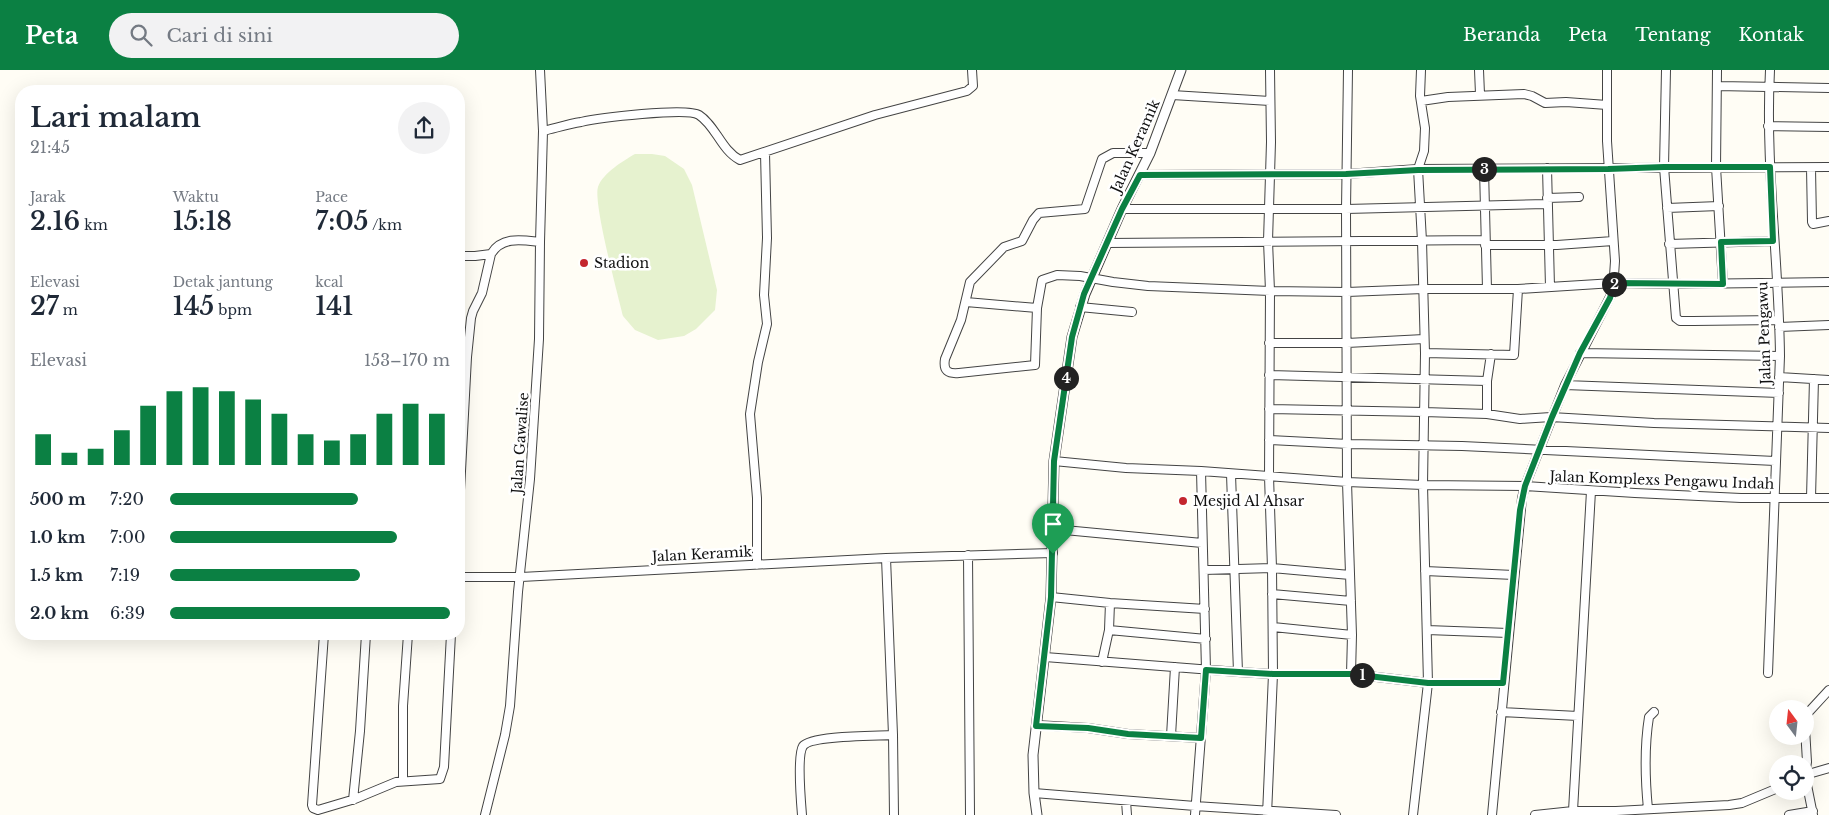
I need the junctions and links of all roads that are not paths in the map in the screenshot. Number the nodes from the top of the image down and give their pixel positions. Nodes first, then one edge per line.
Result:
1 (540, 70) edge
2 (972, 70) edge
3 (1181, 70) edge
4 (1270, 70) edge
5 (1348, 70) edge
6 (1421, 70) edge
7 (1479, 70) edge
8 (1607, 70) edge
9 (1666, 70) edge
10 (1717, 70) edge
11 (1770, 70) edge
12 (1717, 86) junction
13 (1769, 87) junction
14 (1829, 88) edge
15 (1480, 94) junction
16 (1172, 95) junction
17 (1270, 101) junction
18 (1421, 101) junction
19 (1607, 105) junction
20 (1768, 126) junction
21 (1829, 127) edge
22 (543, 131) junction
23 (765, 153) junction
24 (1150, 153) junction
25 (1664, 167) junction
26 (1716, 167) junction
27 (1770, 167) junction
28 (1829, 167) edge
29 (1547, 168) junction
30 (1811, 168) junction
31 (1608, 169) junction
32 (1418, 170) junction
33 (1484, 170) junction
34 (1271, 174) junction
35 (1346, 174) junction
36 (1140, 175) junction
37 (1579, 197) dead end
38 (1547, 201) junction
39 (1484, 205) junction
40 (1419, 206) junction
41 (1719, 206) junction
42 (1269, 208) junction
43 (1667, 208) junction
44 (1122, 209) junction
45 (1346, 209) junction
46 (1829, 221) edge
47 (1268, 241) junction
48 (1422, 241) junction
49 (1613, 241) junction
50 (1773, 241) junction
51 (540, 242) junction
52 (1346, 242) junction
53 (1721, 242) junction
54 (1107, 243) junction
55 (1485, 243) junction
56 (1669, 244) junction
57 (1548, 245) junction
58 (491, 254) junction
59 (465, 256) edge
60 (1091, 278) junction
61 (1776, 282) junction
62 (1829, 282) edge
63 (1614, 283) junction
64 (1672, 284) junction
65 (1723, 284) junction
66 (1550, 287) junction
67 (1423, 289) junction
68 (1487, 289) junction
69 (1518, 289) junction
70 (1270, 291) junction
71 (1347, 292) junction
72 (966, 302) junction
73 (1080, 307) junction
74 (1037, 308) junction
75 (1132, 312) dead end
76 (1779, 323) junction
77 (1829, 326) edge
78 (1424, 339) junction
79 (1269, 343) junction
80 (1347, 343) junction
81 (1424, 353) junction
82 (1580, 353) junction
83 (1491, 354) junction
84 (1780, 356) junction
85 (1269, 375) junction
86 (1347, 377) junction
87 (1779, 377) junction
88 (1424, 379) junction
89 (1814, 379) junction
90 (1829, 380) edge
91 (1487, 381) junction
92 (1565, 385) junction
93 (1778, 393) junction
94 (465, 395) edge
95 (1269, 409) junction
96 (1347, 411) junction
97 (1424, 412) junction
98 (1487, 414) junction
99 (1552, 417) junction
100 (1777, 426) junction
101 (1812, 428) junction
102 (1829, 428) edge
103 (1269, 440) junction
104 (1348, 444) junction
105 (1424, 446) junction
106 (1539, 451) junction
107 (1054, 461) junction
108 (1775, 461) junction
109 (1201, 471) junction
110 (1231, 474) junction
111 (1269, 476) junction
112 (1347, 482) junction
113 (1423, 485) junction
114 (1525, 486) junction
115 (1591, 491) junction
116 (1774, 497) junction
117 (1811, 498) junction
118 (1829, 498) edge
119 (1054, 530) junction
120 (1202, 543) junction
121 (1053, 554) junction
122 (968, 555) junction
123 (886, 558) junction
124 (757, 565) junction
125 (1272, 568) junction
126 (1233, 569) junction
127 (1204, 570) junction
128 (1425, 571) junction
129 (1350, 575) junction
130 (1514, 575) junction
131 (465, 577) edge
132 (521, 577) junction
133 (1272, 594) junction
134 (1051, 597) junction
135 (1350, 601) junction
136 (1110, 603) junction
137 (1205, 609) junction
138 (1273, 627) junction
139 (1109, 630) junction
140 (1426, 630) junction
141 (1508, 633) junction
142 (1352, 635) junction
143 (1206, 639) junction
144 (324, 640) edge
145 (366, 640) edge
146 (408, 640) edge
147 (451, 640) edge
148 (1045, 657) junction
149 (1102, 662) junction
150 (1175, 667) junction
151 (1206, 670) junction
152 (1238, 672) junction
153 (1768, 673) dead end
154 (1273, 674) junction
155 (1351, 674) junction
156 (1428, 683) junction
157 (1503, 683) junction
158 (1829, 690) edge
159 (1814, 706) edge
160 (1501, 712) junction
161 (1654, 712) dead end
162 (1578, 716) junction
163 (1036, 726) junction
164 (893, 735) junction
165 (1171, 736) junction
166 (1201, 738) junction
167 (1829, 768) edge
168 (1814, 772) edge
169 (403, 781) junction
170 (1769, 791) edge
171 (1034, 793) junction
172 (353, 800) junction
173 (1810, 800) edge
174 (1126, 801) junction
175 (1195, 806) junction
176 (1648, 809) junction
177 (1573, 811) junction
178 (1267, 813) edge
179 (1617, 813) edge
180 (1813, 813) edge
181 (485, 815) edge
182 (802, 815) edge
183 (894, 815) edge
184 (970, 815) edge
185 (1037, 815) edge
186 (1127, 815) edge
187 (1194, 815) edge
188 (1336, 815) edge
189 (1413, 815) edge
190 (1492, 815) edge
191 (1535, 815) edge
192 (1789, 815) edge

1 - 22 street, Jalan Gawalise
2 - 23 street
3 - 16 street, Jalan Keramik
4 - 17 street
5 - 35 street
6 - 18 street
7 - 15 street
8 - 19 street
9 - 25 street
10 - 12 street
11 - 13 street, Jalan Pengawu
12 - 13 street
12 - 26 street
13 - 14 street
13 - 20 street, Jalan Pengawu
15 - 18 street
15 - 19 street
16 - 17 street
16 - 24 street, Jalan Keramik
17 - 34 street
18 - 32 street
19 - 31 street
20 - 21 street
20 - 27 street, Jalan Pengawu
22 - 23 street
22 - 51 street, Jalan Gawalise
23 - 124 street
24 - 36 street, Jalan Keramik
24 - 72 street
25 - 26 street
25 - 31 street
25 - 43 street
26 - 27 street
26 - 41 street
27 - 30 street
27 - 50 street, Jalan Pengawu
28 - 30 street
29 - 31 street
29 - 33 street
29 - 38 street
30 - 46 street
31 - 49 street
32 - 33 street
32 - 35 street
32 - 40 street
33 - 39 street
34 - 35 street
34 - 36 street
34 - 42 street
35 - 45 street
36 - 44 street, Jalan Keramik
37 - 38 street
38 - 39 street
38 - 57 street
39 - 40 street
39 - 55 street
40 - 45 street
40 - 48 street
41 - 43 street
41 - 53 street
42 - 44 street
42 - 45 street
42 - 47 street
43 - 56 street
44 - 54 street, Jalan Keramik
45 - 52 street
47 - 52 street
47 - 54 street
47 - 70 street
48 - 52 street
48 - 55 street
48 - 67 street
49 - 57 street
49 - 63 street
50 - 53 street
50 - 61 street, Jalan Pengawu
51 - 58 street
51 - 132 street, Jalan Gawalise
52 - 71 street
53 - 56 street
53 - 65 street
54 - 60 street, Jalan Keramik
55 - 57 street
55 - 68 street
56 - 64 street
57 - 66 street
58 - 59 street
58 - 94 street
60 - 70 street
60 - 73 street, Jalan Keramik
60 - 74 street
61 - 62 street
61 - 65 street
61 - 76 street, Jalan Pengawu
63 - 64 street
63 - 66 street
63 - 82 street
64 - 65 street
64 - 76 street
66 - 69 street
67 - 68 street
67 - 71 street
67 - 78 street
68 - 69 street
69 - 83 street
70 - 71 street
70 - 79 street
71 - 80 street
72 - 74 street
72 - 74 street
73 - 75 street
73 - 107 street, Jalan Keramik
76 - 77 street
76 - 84 street, Jalan Pengawu
78 - 80 street
78 - 81 street
79 - 80 street
79 - 85 street
80 - 86 street
81 - 83 street
81 - 88 street
82 - 84 street
82 - 92 street
83 - 91 street
84 - 87 street, Jalan Pengawu
85 - 86 street
85 - 95 street
86 - 88 street
86 - 96 street
87 - 89 street
87 - 93 street, Jalan Pengawu
88 - 91 street
88 - 97 street
89 - 90 street
89 - 101 street
91 - 98 street
92 - 93 street
92 - 99 street
93 - 100 street, Jalan Pengawu
95 - 96 street
95 - 103 street
96 - 97 street
96 - 104 street
97 - 98 street
97 - 105 street
98 - 99 street
99 - 100 street
99 - 106 street
100 - 101 street
100 - 108 street, Jalan Pengawu
101 - 102 street
101 - 117 street
103 - 104 street, Jalan Komplexs Pengawu Indah
103 - 111 street
104 - 105 street, Jalan Komplexs Pengawu Indah
104 - 112 street
105 - 106 street, Jalan Komplexs Pengawu Indah
105 - 113 street
106 - 108 street, Jalan Komplexs Pengawu Indah
106 - 114 street
107 - 109 street, Jalan Komplexs Pengawu Indah
107 - 119 street, Jalan Keramik
108 - 116 street, Jalan Pengawu
109 - 110 street, Jalan Komplexs Pengawu Indah
109 - 120 street
110 - 111 street, Jalan Komplexs Pengawu Indah
110 - 126 street
111 - 112 street, Jalan Komplexs Pengawu Indah
111 - 125 street
112 - 113 street, Jalan Komplexs Pengawu Indah
112 - 129 street
113 - 114 street, Jalan Komplexs Pengawu Indah
113 - 128 street
114 - 115 street, Jalan Komplexs Pengawu Indah
114 - 130 street
115 - 116 street, Jalan Komplexs Pengawu Indah
115 - 162 street
116 - 117 street, Jalan Komplexs Pengawu Indah
116 - 153 street, Jalan Pengawu
117 - 118 street, Jalan Komplexs Pengawu Indah
119 - 120 street
119 - 121 street, Jalan Keramik
120 - 127 street
121 - 122 street, Jalan Keramik
121 - 134 street, Jalan Keramik
122 - 123 street, Jalan Keramik
122 - 184 street
123 - 124 street, Jalan Keramik
123 - 164 street
124 - 132 street, Jalan Keramik
125 - 126 street
125 - 129 street
125 - 133 street
126 - 127 street
126 - 152 street
127 - 137 street
128 - 130 street
128 - 140 street
129 - 135 street
130 - 141 street
131 - 132 street, Jalan Keramik
132 - 181 street, Jalan Gawalise
133 - 135 street
133 - 138 street
134 - 136 street
134 - 148 street, Jalan Keramik
135 - 142 street
136 - 137 street
136 - 139 street
137 - 143 street
138 - 142 street
138 - 154 street
139 - 143 street
139 - 149 street
140 - 141 street
140 - 156 street
141 - 157 street
142 - 155 street
143 - 151 street
144 - 172 street
145 - 172 street
146 - 169 street
147 - 169 street
148 - 149 street
148 - 163 street, Jalan Keramik
149 - 150 street
150 - 151 street
150 - 165 street
151 - 152 street
151 - 166 street
152 - 154 street
154 - 155 street
154 - 178 street
155 - 156 street
156 - 157 street
156 - 189 street
157 - 160 street
158 - 159 street
160 - 162 street
160 - 190 street
161 - 176 street
162 - 177 street
163 - 165 street
163 - 171 street, Jalan Keramik
164 - 182 street
164 - 183 street
165 - 166 street
166 - 175 street
167 - 168 street
169 - 172 street
170 - 176 street
171 - 174 street
171 - 185 street, Jalan Keramik
173 - 180 street
174 - 175 street
174 - 186 street
175 - 178 street
175 - 187 street
176 - 179 street
177 - 179 street
177 - 191 street
178 - 188 street
180 - 192 street

